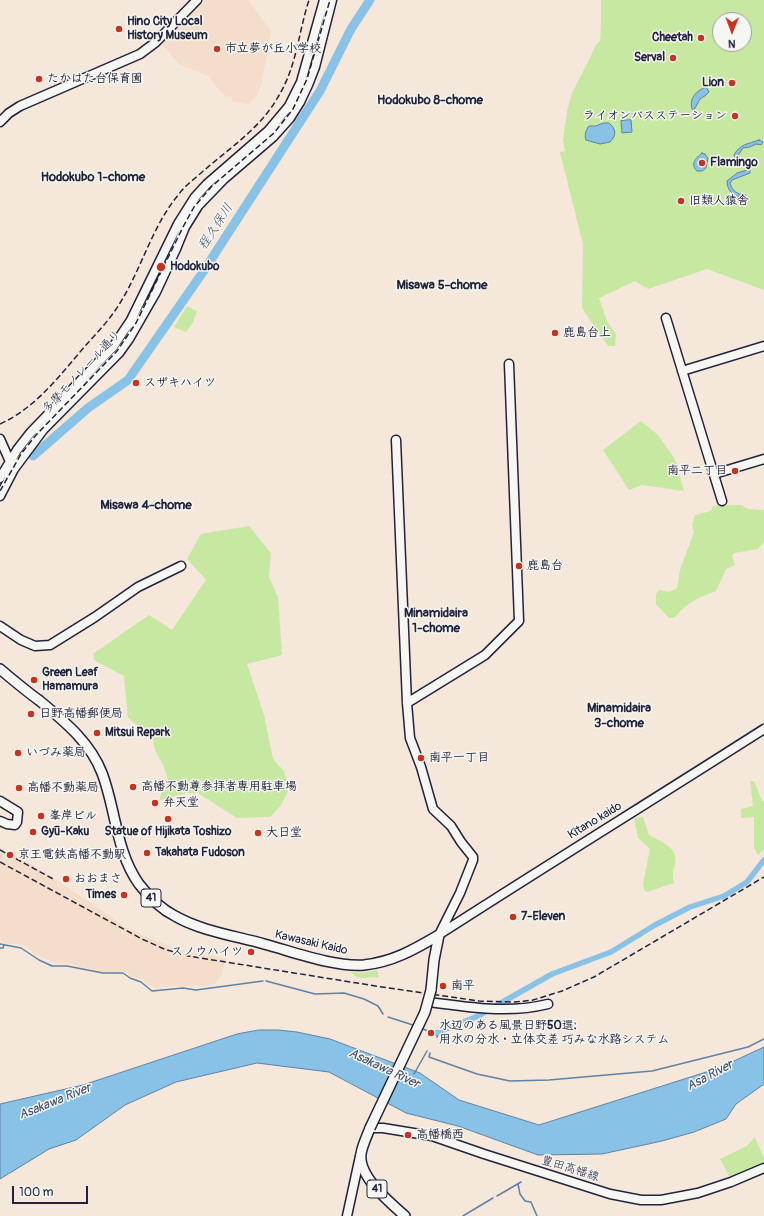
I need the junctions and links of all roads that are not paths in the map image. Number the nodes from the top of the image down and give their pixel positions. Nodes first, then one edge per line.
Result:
1 (197, 0) edge
2 (324, 0) edge
3 (332, 0) edge
4 (0, 122) edge
5 (666, 318) dead end
6 (764, 346) edge
7 (509, 364) dead end
8 (682, 371) junction
9 (0, 439) edge
10 (396, 440) dead end
11 (764, 459) edge
12 (10, 461) junction
13 (14, 469) junction
14 (714, 474) junction
15 (0, 478) edge
16 (0, 496) edge
17 (722, 501) dead end
18 (181, 566) dead end
19 (0, 626) edge
20 (0, 670) edge
21 (407, 703) junction
22 (764, 729) edge
23 (0, 801) edge
24 (0, 821) edge
25 (455, 904) junction
26 (468, 916) junction
27 (439, 935) junction
28 (416, 948) junction
29 (434, 960) junction
30 (429, 1002) junction
31 (548, 1004) dead end
32 (370, 1128) junction
33 (360, 1155) junction
34 (764, 1168) edge
35 (347, 1216) edge
36 (405, 1216) edge

1 - 4 main road
2 - 12 main road, 多摩モノレール通り
3 - 13 main road, 多摩モノレール通り
5 - 8 main road
6 - 8 main road
7 - 21 main road
8 - 14 main road
9 - 12 main road
10 - 21 main road
11 - 14 main road
12 - 13 main road
12 - 15 main road, 多摩モノレール通り
13 - 16 main road, 多摩モノレール通り
14 - 17 main road
18 - 19 main road
20 - 28 main road, Kawasaki Kaido / 41
21 - 25 main road
22 - 26 main road, Kitano kaido
23 - 24 main road
25 - 26 main road
25 - 27 main road
26 - 27 main road, Kitano kaido
27 - 28 main road, Kawasaki Kaido / 41
27 - 29 main road
28 - 29 main road
29 - 30 main road, bridge
30 - 31 main road
30 - 32 main road, bridge
32 - 33 main road
32 - 34 main road, 豊田高幡線
33 - 35 main road
33 - 36 main road, 41

